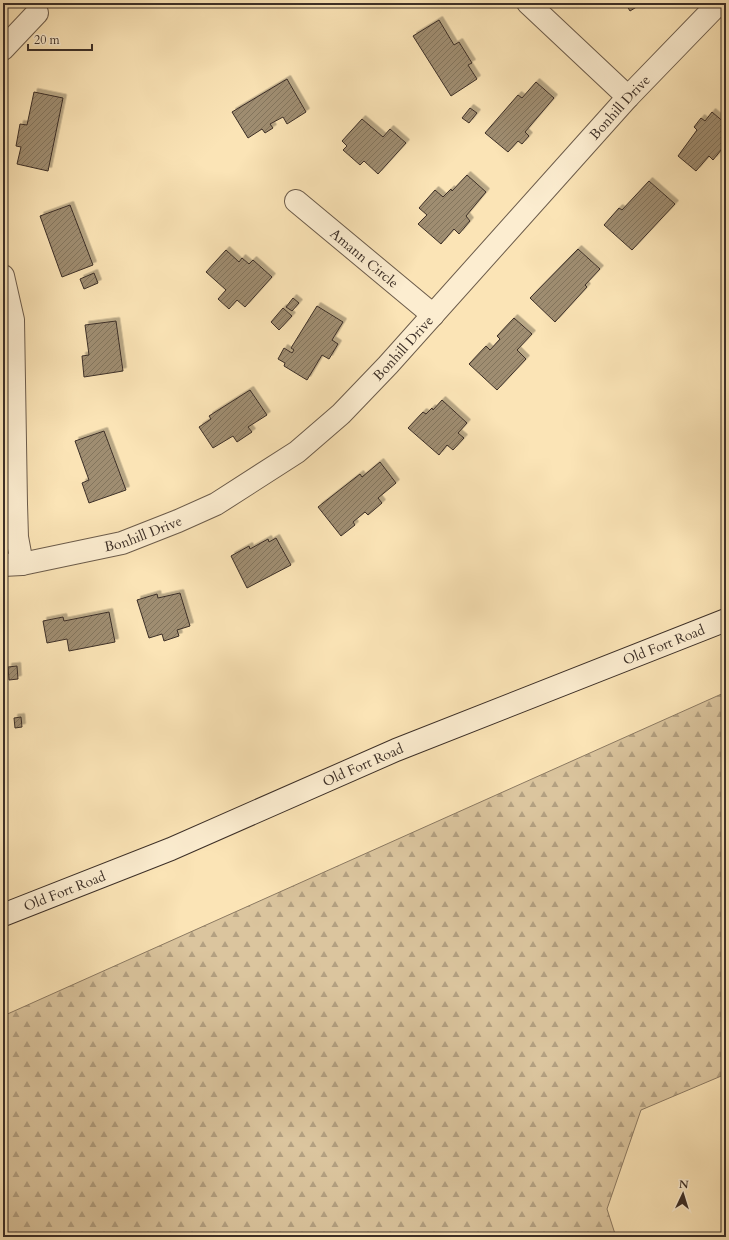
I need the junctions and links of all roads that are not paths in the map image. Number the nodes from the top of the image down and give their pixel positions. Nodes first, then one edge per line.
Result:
1 (528, 3) edge
2 (719, 3) edge
3 (38, 13) dead end
4 (3, 49) edge
5 (628, 97) junction
6 (296, 200) dead end
7 (3, 276) edge
8 (433, 315) junction
9 (13, 564) edge
10 (726, 620) edge
11 (3, 915) edge

1 - 5 street
2 - 5 street, Bonhill Drive
3 - 4 street
5 - 8 street, Bonhill Drive
6 - 8 street, Amann Circle
7 - 9 street
8 - 9 street, Bonhill Drive
10 - 11 street, Old Fort Road

